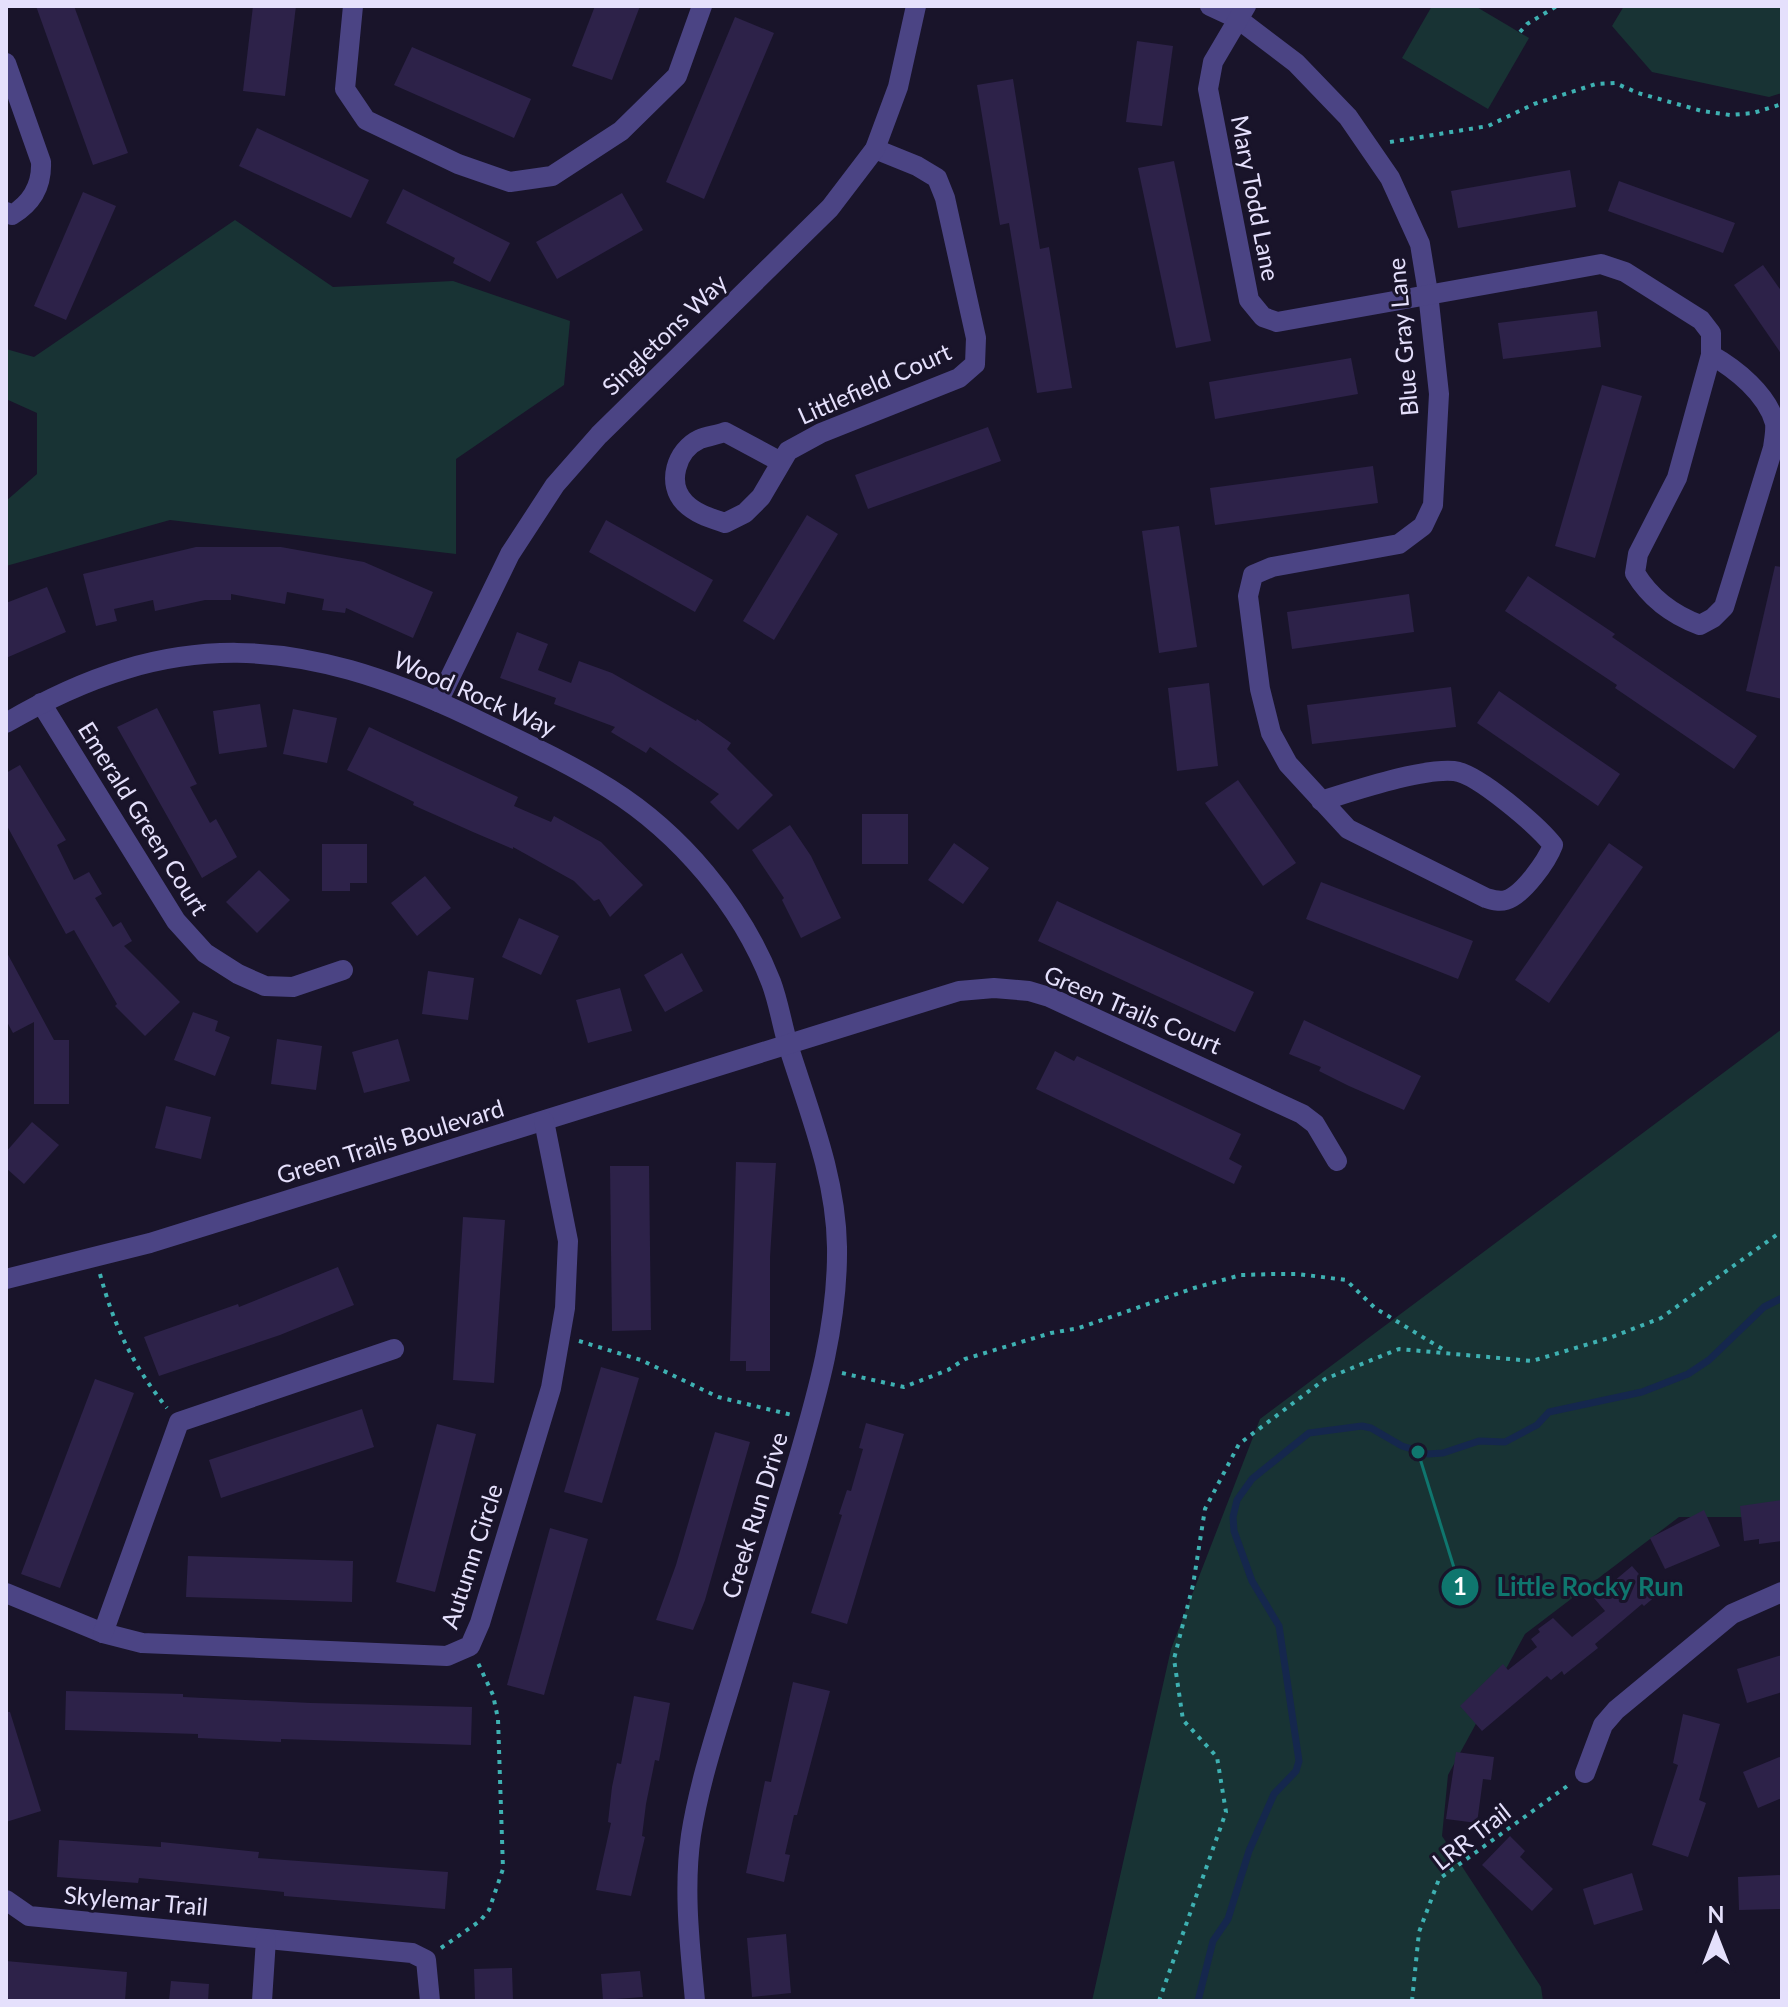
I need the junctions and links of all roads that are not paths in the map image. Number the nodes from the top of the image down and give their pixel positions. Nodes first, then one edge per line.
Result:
1 (353, 6) edge
2 (702, 6) edge
3 (916, 6) edge
4 (1210, 6) edge
5 (1242, 13) edge
6 (8, 74) edge
7 (875, 149) junction
8 (6, 212) edge
9 (1428, 293) junction
10 (1711, 355) junction
11 (781, 462) junction
12 (438, 702) junction
13 (41, 703) junction
14 (6, 723) edge
15 (1321, 801) junction
16 (343, 970) dead end
17 (788, 1045) junction
18 (544, 1121) junction
19 (1337, 1161) dead end
20 (6, 1279) edge
21 (394, 1349) dead end
22 (1782, 1592) edge
23 (6, 1593) edge
24 (103, 1633) junction
25 (1585, 1773) road end
26 (6, 1900) edge
27 (266, 1939) junction
28 (262, 2001) edge
29 (430, 2001) edge
30 (695, 2001) edge

1 - 2 street
3 - 7 street, Singletons Way
4 - 5 street, Blue Gray Lane
5 - 9 street, Blue Gray Lane
5 - 9 street, Mary Todd Lane
6 - 8 street
7 - 11 street, Littlefield Court
7 - 12 street, Singletons Way
9 - 10 street, Mary Todd Lane
9 - 15 street, Blue Gray Lane
10 - 10 street
11 - 11 street, Littlefield Court
12 - 13 street, Wood Rock Way
12 - 17 street, Wood Rock Way
13 - 14 street, Wood Rock Way
13 - 16 street, Emerald Green Court
15 - 15 street
17 - 18 street, Green Trails Boulevard
17 - 19 street, Green Trails Court
17 - 30 street, Creek Run Drive
18 - 20 street, Green Trails Boulevard
18 - 24 street, Autumn Circle
21 - 24 street
22 - 25 street
23 - 24 street, Autumn Circle
26 - 27 street, Skylemar Trail
27 - 28 street
27 - 29 street, Skylemar Trail

